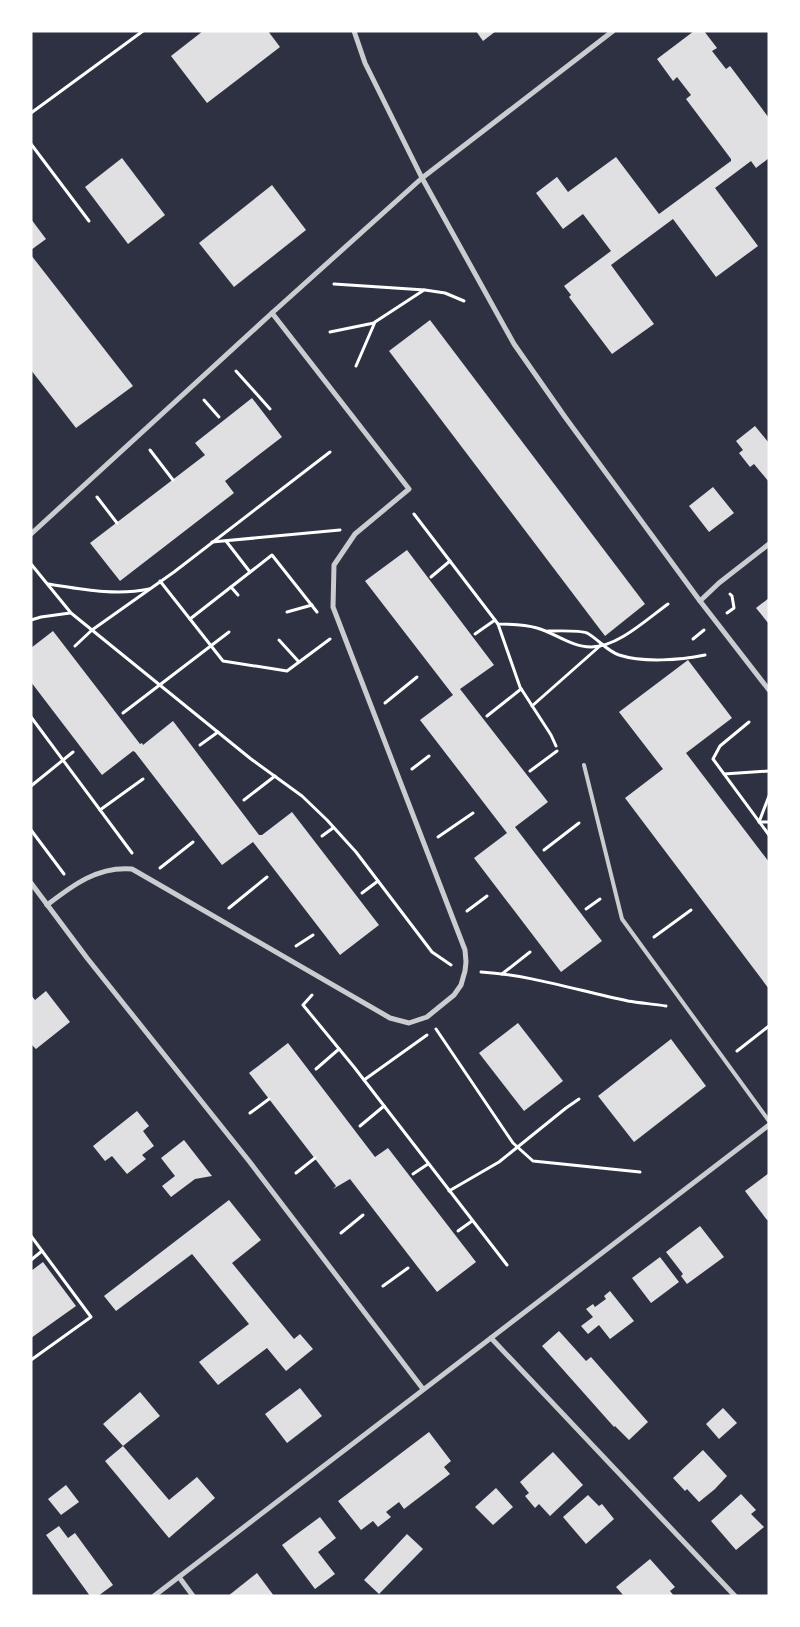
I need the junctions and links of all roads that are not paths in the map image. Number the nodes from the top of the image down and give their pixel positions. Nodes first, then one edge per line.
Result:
1 (354, 31) edge
2 (613, 31) edge
3 (422, 178) junction
4 (272, 312) junction
5 (31, 534) edge
6 (769, 544) edge
7 (700, 601) junction
8 (769, 690) edge
9 (584, 765) dead end
10 (31, 883) edge
11 (47, 905) junction
12 (769, 1121) edge
13 (769, 1125) edge
14 (491, 1338) junction
15 (423, 1389) junction
16 (179, 1577) junction
17 (154, 1596) edge
18 (193, 1596) edge
19 (735, 1596) edge

1 - 3 street
2 - 3 street
3 - 4 street
3 - 7 street
4 - 5 street
4 - 11 street
6 - 7 street
7 - 8 street
9 - 12 lane
10 - 11 street
11 - 15 street
13 - 14 street
14 - 15 street
14 - 19 street
15 - 16 street
16 - 17 street
16 - 18 street

